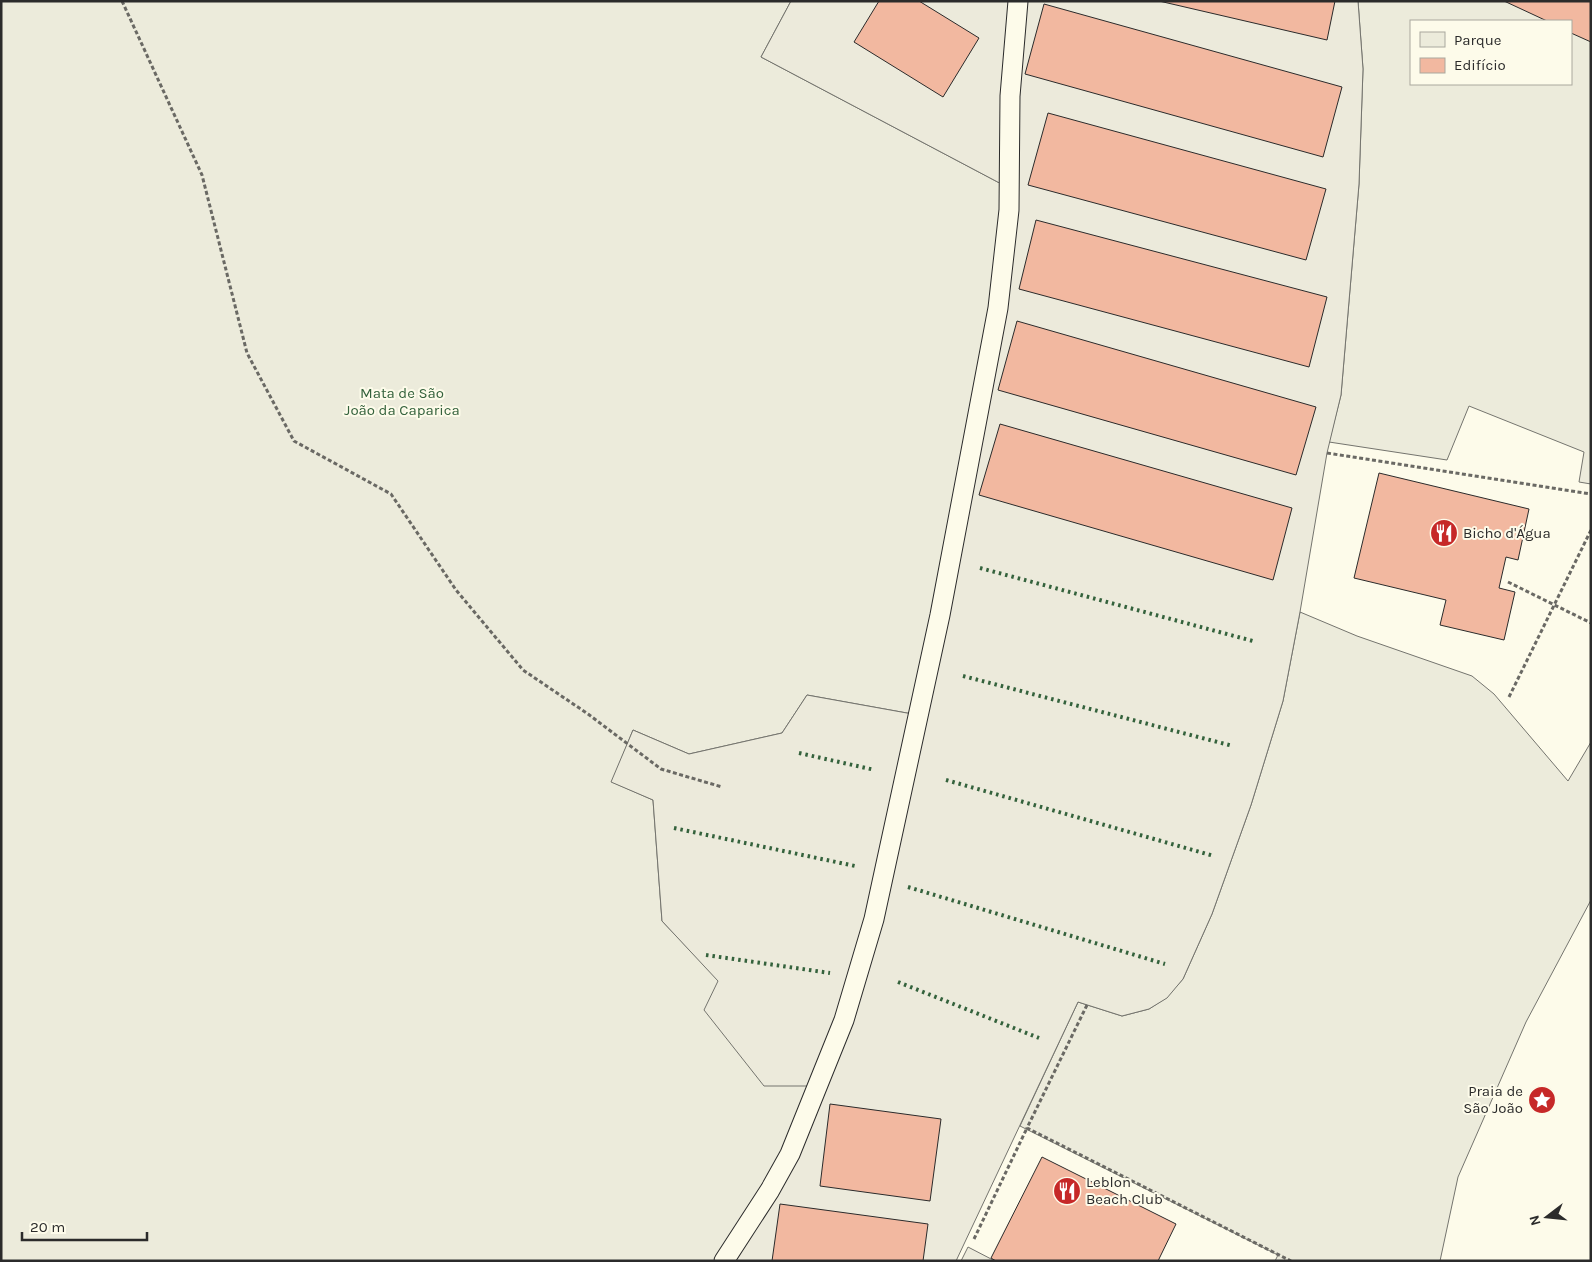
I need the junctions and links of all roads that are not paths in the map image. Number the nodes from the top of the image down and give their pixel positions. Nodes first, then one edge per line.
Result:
1 (1018, 1) edge
2 (724, 1261) edge

1 - 2 lane

